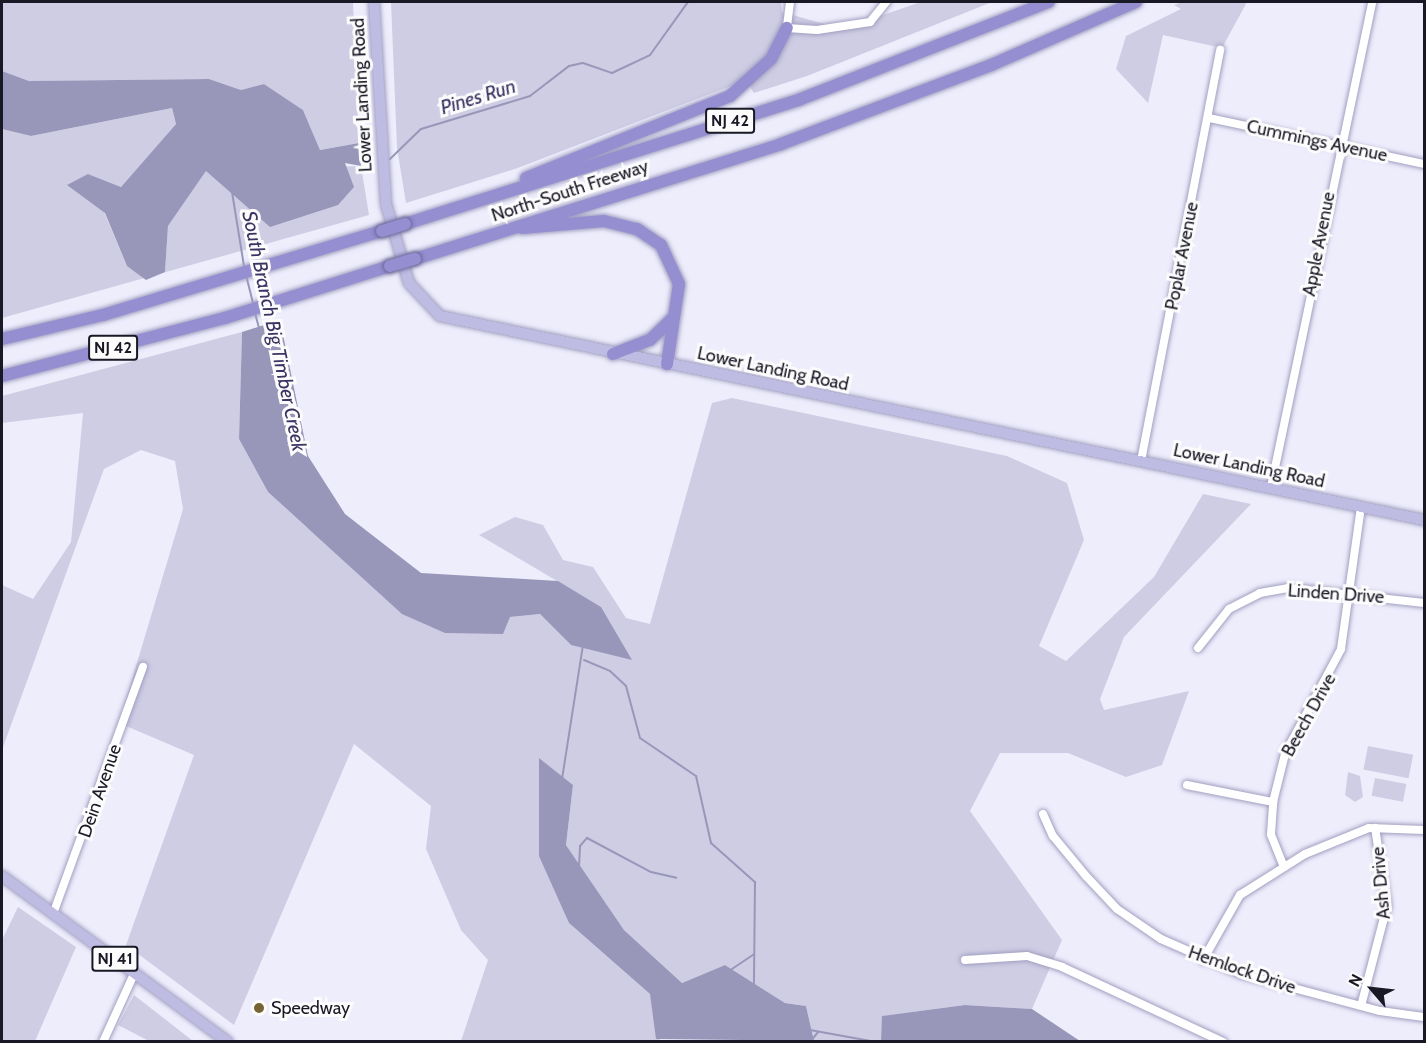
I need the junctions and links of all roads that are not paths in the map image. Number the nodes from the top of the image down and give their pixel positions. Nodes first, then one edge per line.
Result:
1 (374, 2) edge
2 (790, 2) edge
3 (886, 2) edge
4 (1049, 2) edge
5 (1136, 2) edge
6 (1372, 2) edge
7 (787, 28) junction
8 (1220, 51) dead end
9 (1209, 118) junction
10 (1340, 146) junction
11 (1425, 164) edge
12 (486, 198) junction
13 (512, 228) junction
14 (675, 316) junction
15 (2, 339) edge
16 (613, 354) junction
17 (667, 364) junction
18 (2, 376) edge
19 (1142, 461) junction
20 (1271, 488) junction
21 (1361, 507) junction
22 (1425, 520) edge
23 (1347, 593) junction
24 (1425, 603) edge
25 (1198, 648) dead end
26 (143, 667) dead end
27 (1187, 784) dead end
28 (1273, 802) junction
29 (1043, 814) dead end
30 (1375, 828) junction
31 (1425, 830) edge
32 (1284, 867) junction
33 (2, 876) edge
34 (53, 914) junction
35 (965, 960) dead end
36 (1203, 960) junction
37 (134, 974) junction
38 (1361, 1006) junction
39 (1425, 1017) edge
40 (103, 1041) edge
41 (228, 1041) edge
42 (1223, 1041) edge

1 - 16 main road, Lower Landing Road
2 - 7 street
3 - 7 street
4 - 12 highway, North-South Freeway / NJ 42
5 - 13 highway, North-South Freeway / NJ 42
6 - 10 street, Apple Avenue
7 - 12 highway
8 - 9 street, Poplar Avenue
9 - 10 street, Cummings Avenue
9 - 19 street, Poplar Avenue
10 - 11 street, Cummings Avenue
10 - 20 street, Apple Avenue
12 - 15 highway, North-South Freeway / NJ 42, bridge
13 - 14 highway
13 - 18 highway, North-South Freeway / NJ 42, bridge
14 - 16 highway
14 - 17 highway
16 - 17 main road, Lower Landing Road
17 - 19 main road, Lower Landing Road
19 - 20 main road, Lower Landing Road
20 - 21 main road, Lower Landing Road
21 - 22 main road, Lower Landing Road
21 - 23 street, Beech Drive
23 - 24 street, Linden Drive
23 - 25 street, Linden Drive
23 - 28 street, Beech Drive
26 - 34 street, Dein Avenue
27 - 28 street
28 - 32 street, Beech Drive
29 - 36 street, Hemlock Drive
30 - 31 street
30 - 32 street
30 - 38 street, Ash Drive
32 - 36 street
33 - 34 main road, NJ 41
34 - 37 main road, NJ 41
35 - 42 street
36 - 38 street, Hemlock Drive
37 - 40 street
37 - 41 main road, NJ 41
38 - 39 street, Hemlock Drive

